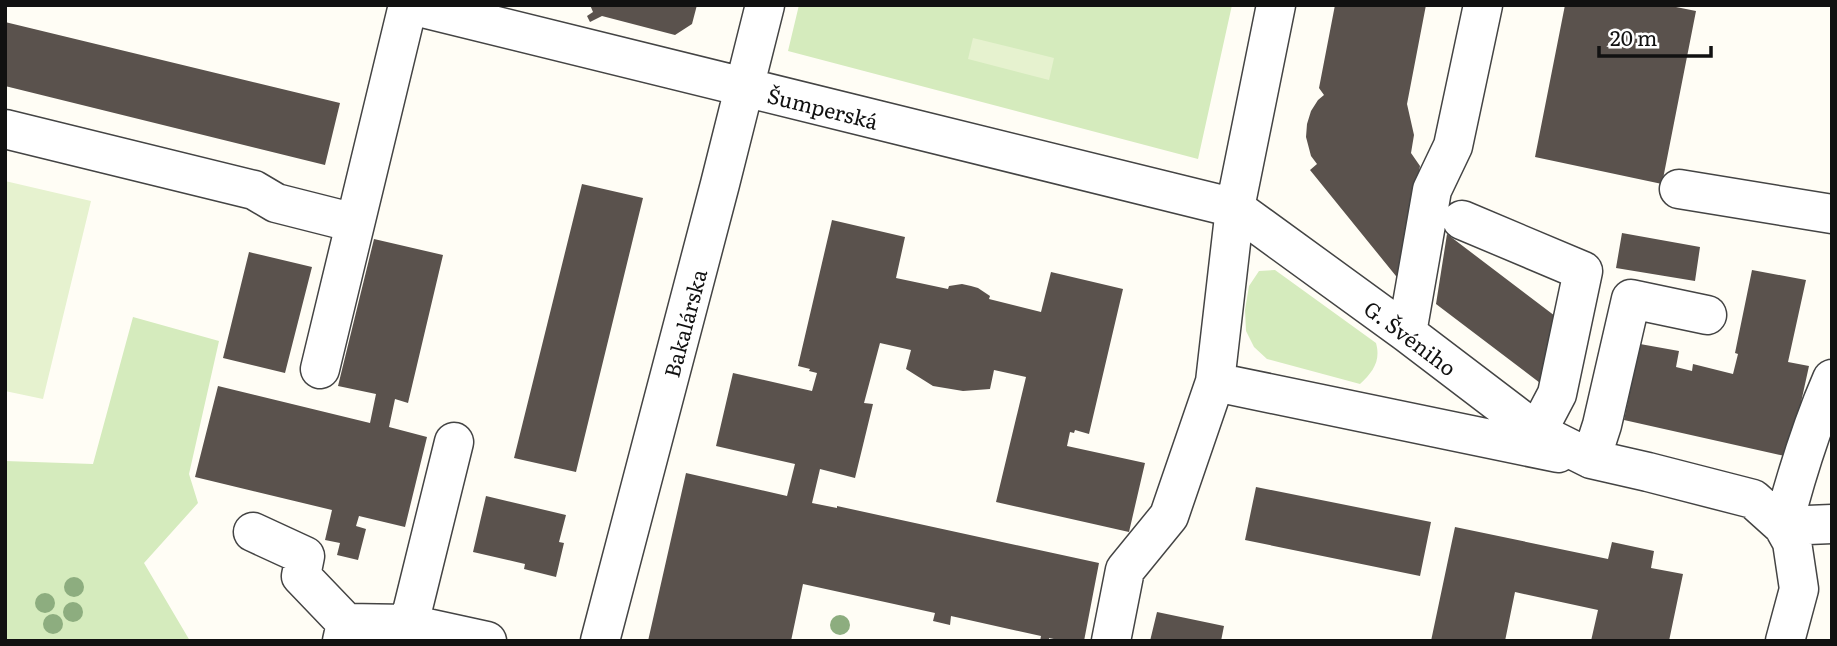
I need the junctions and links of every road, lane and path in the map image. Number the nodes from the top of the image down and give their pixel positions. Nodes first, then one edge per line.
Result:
1 (410, 5) edge
2 (765, 5) edge
3 (1276, 5) edge
4 (1483, 5) edge
5 (744, 87) junction
6 (5, 129) edge
7 (1679, 189) dead end
8 (1235, 208) junction
9 (1832, 214) edge
10 (1462, 220) dead end
11 (355, 223) junction
12 (1707, 315) dead end
13 (1407, 333) junction
14 (320, 369) dead end
15 (1832, 379) edge
16 (1215, 382) junction
17 (1536, 432) junction
18 (454, 442) dead end
19 (1591, 459) junction
20 (1832, 524) edge
21 (1783, 526) junction
22 (253, 532) dead end
23 (409, 624) junction
24 (344, 632) edge
25 (486, 641) edge
26 (600, 641) edge
27 (1111, 641) edge
28 (1786, 641) edge

1 - 5 street, Šumperská
1 - 11 street
2 - 5 street, Bakalárska
3 - 8 street
4 - 13 street
5 - 8 street, Šumperská
5 - 26 street, Bakalárska
6 - 11 street
7 - 9 street
8 - 13 street, G. Švéniho
8 - 16 street
10 - 17 street
11 - 14 street
12 - 19 street
13 - 17 street, G. Švéniho
15 - 21 street
16 - 19 street
16 - 27 street
17 - 19 street, G. Švéniho
18 - 23 street
19 - 21 street, G. Švéniho
20 - 21 street
21 - 28 street
22 - 24 street
23 - 24 street
23 - 25 street

